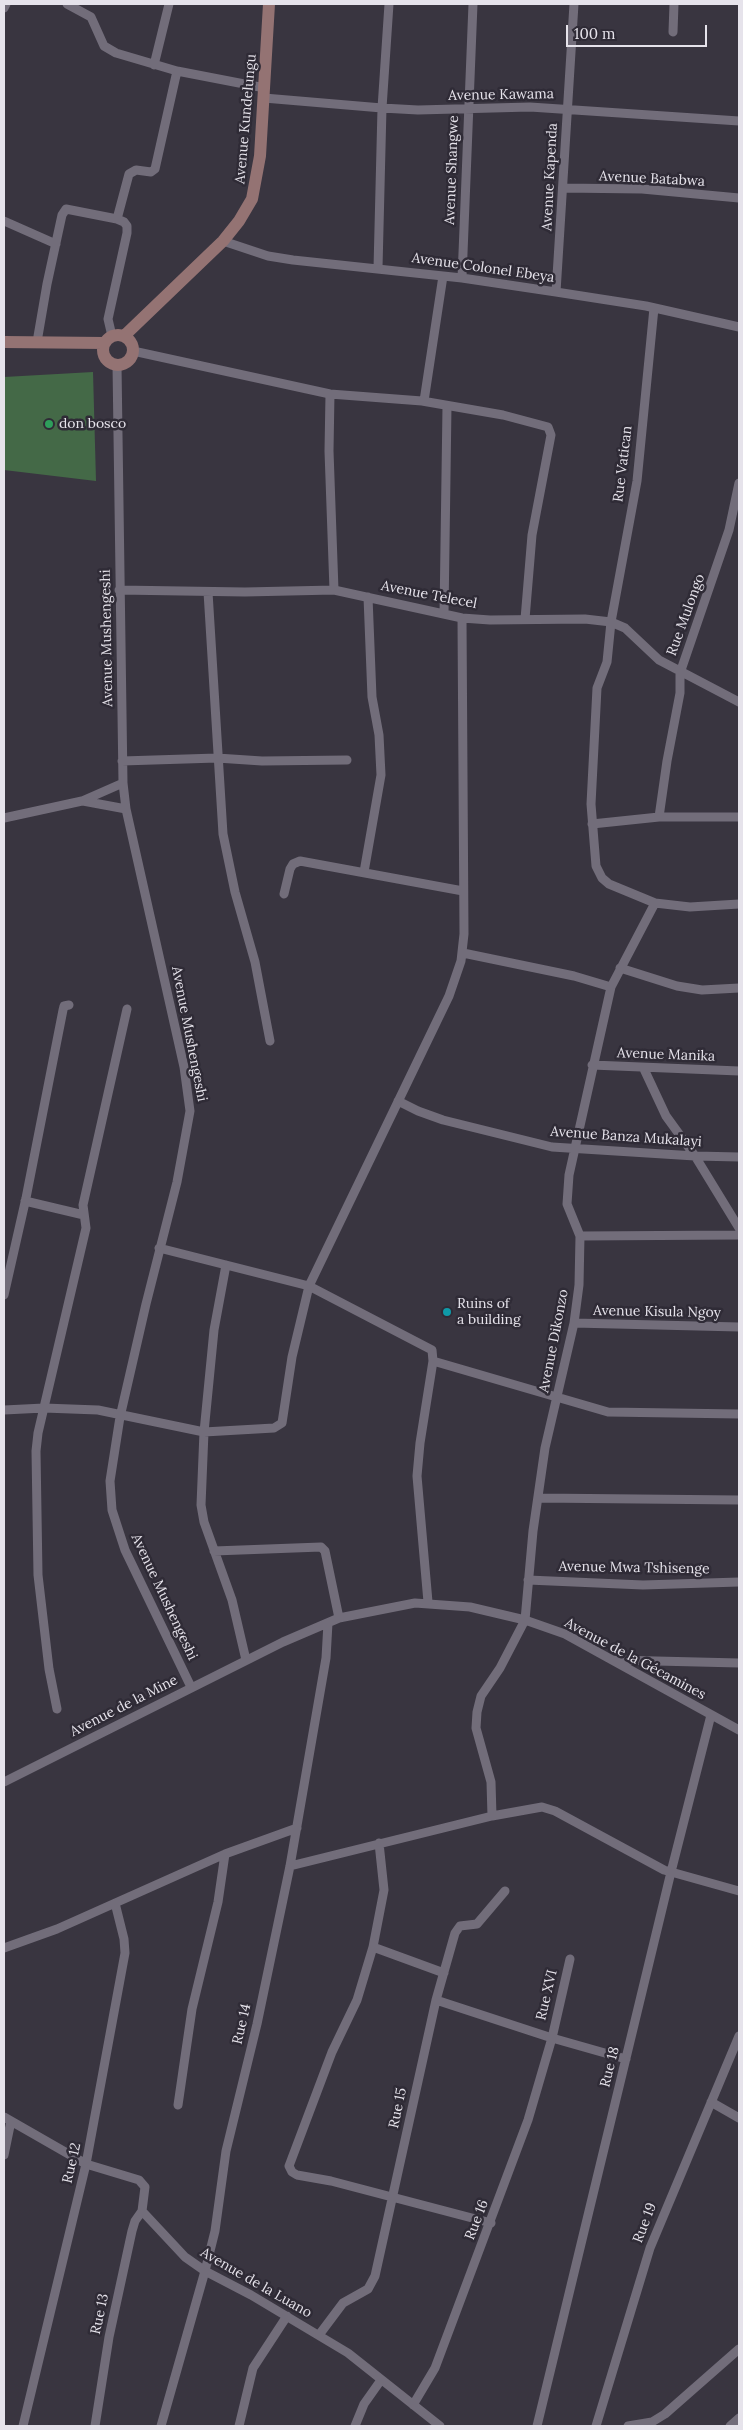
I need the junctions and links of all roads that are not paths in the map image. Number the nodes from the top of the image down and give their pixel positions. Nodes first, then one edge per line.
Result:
1 (6, 4) edge
2 (67, 4) edge
3 (169, 4) edge
4 (269, 4) edge
5 (388, 4) edge
6 (473, 4) edge
7 (574, 4) edge
8 (674, 4) edge
9 (4, 8) edge
10 (88, 8) edge
11 (673, 32) dead end
12 (154, 65) junction
13 (177, 71) junction
14 (264, 93) junction
15 (382, 108) junction
16 (468, 108) junction
17 (568, 108) junction
18 (739, 121) edge
19 (564, 188) junction
20 (739, 198) edge
21 (117, 220) junction
22 (4, 221) edge
23 (223, 241) junction
24 (56, 244) junction
25 (378, 268) junction
26 (443, 276) junction
27 (462, 278) junction
28 (556, 292) junction
29 (654, 308) junction
30 (739, 327) edge
31 (113, 338) junction
32 (4, 342) edge
33 (37, 342) junction
34 (133, 350) junction
35 (118, 365) junction
36 (330, 394) junction
37 (424, 401) junction
38 (447, 406) junction
39 (739, 483) edge
40 (119, 590) junction
41 (334, 590) junction
42 (208, 592) junction
43 (368, 597) junction
44 (444, 614) junction
45 (462, 618) junction
46 (525, 619) junction
47 (612, 622) junction
48 (680, 673) junction
49 (739, 702) edge
50 (217, 758) junction
51 (122, 760) junction
52 (347, 760) dead end
53 (123, 783) junction
54 (82, 801) junction
55 (126, 809) junction
56 (739, 817) edge
57 (4, 818) edge
58 (659, 818) junction
59 (592, 824) junction
60 (364, 872) junction
61 (463, 891) junction
62 (284, 894) dead end
63 (655, 903) junction
64 (739, 904) edge
65 (463, 953) junction
66 (620, 968) junction
67 (610, 987) junction
68 (739, 988) edge
69 (69, 1005) dead end
70 (127, 1009) dead end
71 (270, 1041) dead end
72 (592, 1065) junction
73 (644, 1069) junction
74 (739, 1071) edge
75 (398, 1101) junction
76 (574, 1149) junction
77 (695, 1156) junction
78 (739, 1157) edge
79 (25, 1201) junction
80 (84, 1215) junction
81 (739, 1228) edge
82 (739, 1235) edge
83 (580, 1236) junction
84 (159, 1248) junction
85 (226, 1265) junction
86 (309, 1286) junction
87 (4, 1295) edge
88 (574, 1323) junction
89 (739, 1327) edge
90 (433, 1361) junction
91 (557, 1396) junction
92 (44, 1408) junction
93 (4, 1410) edge
94 (739, 1414) edge
95 (120, 1417) junction
96 (204, 1432) junction
97 (538, 1498) junction
98 (739, 1500) edge
99 (214, 1551) junction
100 (528, 1580) junction
101 (739, 1582) edge
102 (428, 1602) junction
103 (339, 1618) junction
104 (525, 1620) junction
105 (328, 1622) junction
106 (246, 1660) junction
107 (612, 1660) junction
108 (739, 1663) edge
109 (191, 1686) junction
110 (57, 1709) dead end
111 (711, 1715) junction
112 (739, 1730) edge
113 (4, 1782) edge
114 (492, 1816) junction
115 (297, 1828) junction
116 (379, 1843) junction
117 (225, 1854) junction
118 (290, 1866) junction
119 (671, 1872) junction
120 (505, 1891) dead end
121 (739, 1891) edge
122 (115, 1903) junction
123 (374, 1947) junction
124 (4, 1948) edge
125 (570, 1959) dead end
126 (444, 1973) junction
127 (436, 2000) junction
128 (739, 2036) edge
129 (552, 2038) junction
130 (626, 2059) junction
131 (711, 2102) junction
132 (178, 2105) dead end
133 (739, 2118) edge
134 (8, 2119) edge
135 (4, 2155) edge
136 (86, 2164) junction
137 (393, 2197) junction
138 (142, 2212) junction
139 (491, 2223) junction
140 (205, 2271) junction
141 (287, 2316) junction
142 (319, 2335) junction
143 (739, 2350) edge
144 (381, 2380) junction
145 (413, 2405) junction
146 (739, 2418) edge
147 (23, 2426) edge
148 (95, 2426) edge
149 (161, 2426) edge
150 (239, 2426) edge
151 (355, 2426) edge
152 (440, 2426) edge
153 (536, 2426) edge
154 (596, 2426) edge
155 (628, 2426) edge
156 (730, 2426) edge

1 - 9 street
2 - 10 street
3 - 12 street
4 - 14 street, Avenue Kundelungu
5 - 15 street
6 - 16 street, Avenue Shangwe
7 - 17 street, Avenue Kapenda
8 - 11 street
10 - 12 street, Avenue Kawama
12 - 13 street, Avenue Kawama
13 - 14 street, Avenue Kawama
13 - 21 street
14 - 15 street, Avenue Kawama
14 - 23 street, Avenue Kundelungu
15 - 16 street, Avenue Kawama
15 - 25 street
16 - 17 street, Avenue Kawama
16 - 27 street, Avenue Shangwe
17 - 18 street, Avenue Kawama
17 - 19 street, Avenue Kapenda
19 - 20 street, Avenue Batabwa
19 - 28 street, Avenue Kapenda
21 - 24 street
21 - 31 street
22 - 24 street
23 - 25 street, Avenue Colonel Ebeya
23 - 31 street, Avenue Kundelungu
24 - 33 street
25 - 26 street, Avenue Colonel Ebeya
26 - 27 street, Avenue Colonel Ebeya
26 - 37 street
27 - 28 street, Avenue Colonel Ebeya
28 - 29 street, Avenue Colonel Ebeya
29 - 30 street, Avenue Colonel Ebeya
29 - 47 street, Rue Vatican
31 - 33 street
31 - 34 street
31 - 35 street
32 - 33 street
34 - 35 street
34 - 36 street
35 - 40 street, Avenue Mushengeshi
36 - 37 street
36 - 41 street
37 - 38 street
38 - 44 street
38 - 46 street
39 - 48 street, Rue Mulongo
40 - 42 street, Avenue Telecel
40 - 51 street, Avenue Mushengeshi
41 - 42 street, Avenue Telecel
41 - 43 street, Avenue Telecel
42 - 50 street
43 - 44 street, Avenue Telecel
43 - 60 street
44 - 45 street, Avenue Telecel
45 - 46 street, Avenue Telecel
45 - 61 street
46 - 47 street, Avenue Telecel
47 - 48 street, Avenue Telecel
47 - 59 street, Rue Vatican
48 - 49 street, Avenue Telecel
48 - 58 street, Rue Mulongo
50 - 51 street
50 - 52 street
50 - 71 street
51 - 53 street, Avenue Mushengeshi
53 - 54 street
53 - 55 street, Avenue Mushengeshi
54 - 55 street
54 - 57 street
55 - 84 street, Avenue Mushengeshi
56 - 58 street
58 - 59 street
59 - 63 street, Rue Vatican
60 - 61 street
60 - 62 street
61 - 65 street
63 - 64 street
63 - 66 street, Avenue Dikonzo
65 - 67 street
65 - 75 street
66 - 67 street, Avenue Dikonzo
66 - 68 street
67 - 72 street, Avenue Dikonzo
69 - 79 street
70 - 80 street
72 - 73 street, Avenue Manika
72 - 76 street, Avenue Dikonzo
73 - 74 street, Avenue Manika
73 - 77 street
75 - 76 street, Avenue Banza Mukalayi
75 - 86 street
76 - 77 street, Avenue Banza Mukalayi
76 - 83 street, Avenue Dikonzo
77 - 78 street, Avenue Banza Mukalayi
77 - 81 street
79 - 80 street
79 - 87 street
80 - 92 street
82 - 83 street
83 - 88 street, Avenue Dikonzo
84 - 85 street
84 - 95 street, Avenue Mushengeshi
85 - 86 street
85 - 96 street
86 - 90 street
86 - 96 street
88 - 89 street, Avenue Kisula Ngoy
88 - 91 street, Avenue Dikonzo
90 - 91 street
90 - 102 street
91 - 94 street
91 - 97 street, Avenue Dikonzo
92 - 93 street
92 - 95 street
92 - 110 street
95 - 96 street
95 - 109 street, Avenue Mushengeshi
96 - 99 street
97 - 98 street
97 - 100 street, Avenue Dikonzo
99 - 103 street
99 - 106 street
100 - 101 street, Avenue Mwa Tshisenge
100 - 104 street, Avenue Dikonzo
102 - 103 street, Avenue de la Gécamines
102 - 104 street, Avenue de la Gécamines
103 - 105 street, Avenue de la Mine
104 - 107 street, Avenue de la Gécamines
104 - 114 street
105 - 106 street, Avenue de la Mine
105 - 115 street, Rue 14
106 - 109 street, Avenue de la Mine
107 - 108 street
107 - 111 street, Avenue de la Gécamines
109 - 113 street, Avenue de la Mine
111 - 112 street, Avenue de la Gécamines
111 - 119 street, Rue 18
114 - 116 street
114 - 119 street
115 - 117 street
115 - 118 street, Rue 14
116 - 118 street
116 - 123 street
117 - 122 street
117 - 132 street
118 - 140 street, Rue 14
119 - 121 street
119 - 130 street, Rue 18
120 - 126 street, Rue 15
122 - 124 street
122 - 136 street, Rue 12
123 - 126 street
123 - 137 street
125 - 129 street, Rue XVI
126 - 127 street, Rue 15
127 - 129 street
127 - 137 street, Rue 15
128 - 131 street, Rue 19
129 - 130 street
129 - 139 street, Rue 16
130 - 153 street, Rue 18
131 - 133 street
131 - 154 street, Rue 19
134 - 135 street
134 - 136 street
136 - 138 street
136 - 147 street, Rue 12
137 - 139 street
137 - 142 street, Rue 15
138 - 140 street, Avenue de la Luano
138 - 148 street, Rue 13
139 - 145 street, Rue 16
140 - 141 street, Avenue de la Luano
140 - 149 street, Rue 14
141 - 142 street, Avenue de la Luano
141 - 150 street
142 - 144 street, Avenue de la Luano
143 - 155 street
144 - 145 street, Avenue de la Luano
144 - 151 street
145 - 152 street, Avenue de la Luano
146 - 156 street

